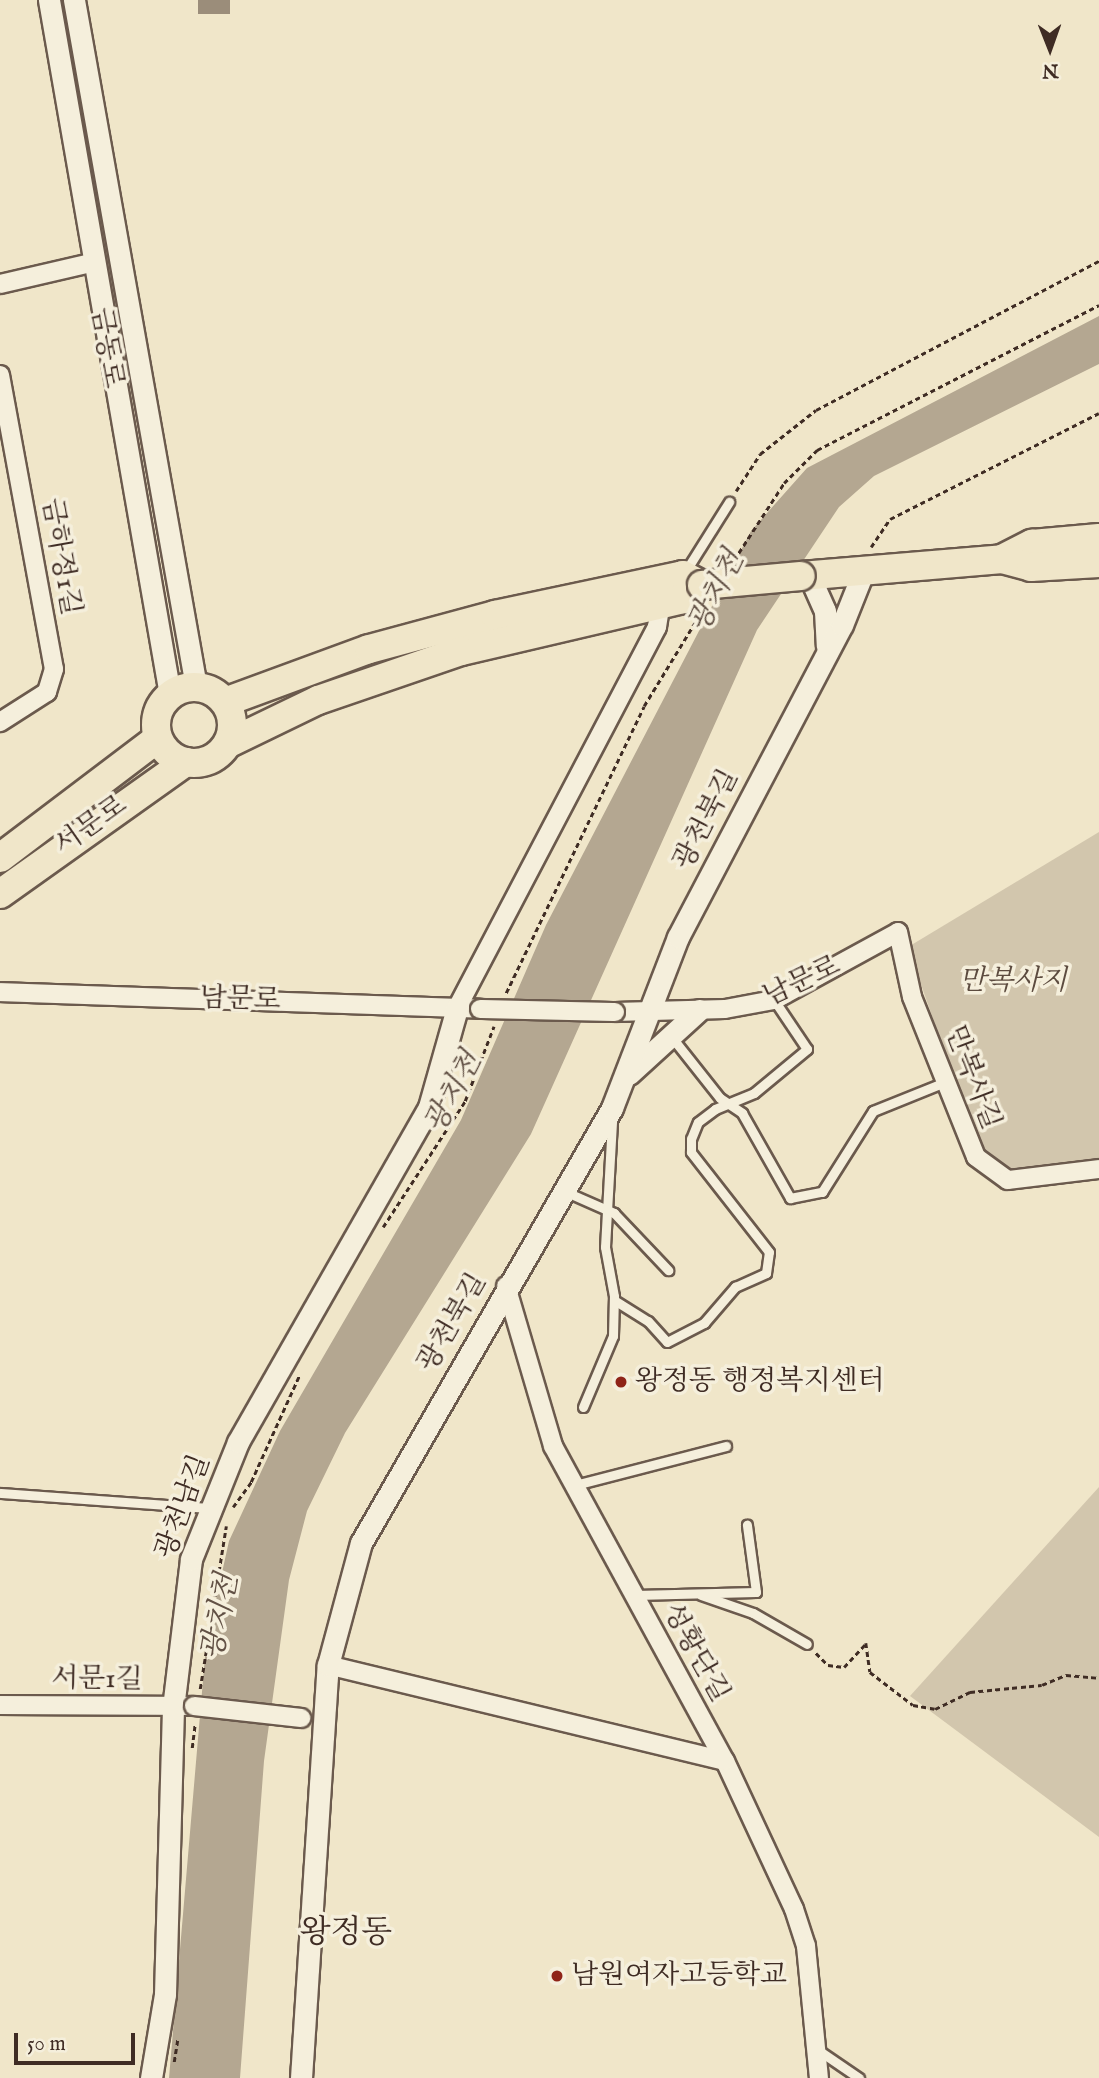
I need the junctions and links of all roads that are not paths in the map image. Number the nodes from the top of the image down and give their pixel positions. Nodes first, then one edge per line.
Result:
1 (49, 0) edge
2 (74, 0) edge
3 (91, 263) junction
4 (0, 284) edge
5 (0, 375) edge
6 (729, 502) road end
7 (1099, 538) edge
8 (1002, 559) junction
9 (1099, 563) edge
10 (864, 570) junction
11 (805, 576) junction
12 (696, 590) junction
13 (661, 602) junction
14 (457, 638) junction
15 (827, 646) junction
16 (196, 686) junction
17 (170, 695) junction
18 (225, 702) junction
19 (0, 722) edge
20 (158, 738) junction
21 (229, 743) junction
22 (186, 762) junction
23 (0, 858) edge
24 (0, 894) edge
25 (898, 932) joint
26 (0, 992) edge
27 (774, 1000) junction
28 (457, 1008) junction
29 (699, 1010) junction
30 (649, 1012) junction
31 (669, 1034) junction
32 (625, 1078) junction
33 (945, 1082) junction
34 (730, 1103) junction
35 (612, 1108) junction
36 (1099, 1169) edge
37 (562, 1190) junction
38 (610, 1211) junction
39 (668, 1270) dead end
40 (506, 1286) junction
41 (614, 1300) junction
42 (583, 1407) dead end
43 (726, 1446) dead end
44 (575, 1485) junction
45 (0, 1493) edge
46 (207, 1508) junction
47 (747, 1525) dead end
48 (699, 1594) junction
49 (633, 1595) junction
50 (807, 1644) road end
51 (328, 1665) junction
52 (0, 1705) edge
53 (191, 1706) junction
54 (327, 1721) junction
55 (725, 1761) junction
56 (821, 2052) junction
57 (150, 2078) edge
58 (301, 2078) edge
59 (819, 2078) edge
60 (859, 2078) edge

1 - 3 street, 금동로
2 - 16 street, 금동로
3 - 4 street
3 - 17 street, 금동로
5 - 19 street, 금하정1길
6 - 12 lane
7 - 8 main road
8 - 9 main road
8 - 10 main road
10 - 11 main road
10 - 15 street, 광천북길
11 - 12 main road, bridge
11 - 15 street
12 - 13 main road
12 - 14 main road
13 - 14 main road
13 - 28 street
14 - 18 main road
14 - 21 main road
15 - 30 street, 광천북길
16 - 17 main road
16 - 18 main road
17 - 20 main road
18 - 21 main road
20 - 22 main road
20 - 23 main road, 서문로
21 - 22 main road
22 - 24 main road, 서문로
25 - 27 street, 남문로
25 - 33 street, 만복사길
26 - 28 street, 남문로
27 - 29 street, 남문로
27 - 34 lane
28 - 30 street, 남문로, bridge
28 - 46 street, 광천남길
29 - 30 street, 남문로
29 - 31 street
30 - 32 street, 광천북길
31 - 32 street
31 - 34 lane
32 - 35 street, 광천북길
33 - 34 lane
33 - 36 street, 만복사길
34 - 41 lane
35 - 37 street, 광천북길
35 - 38 lane
37 - 38 lane
37 - 40 street, 광천북길
38 - 39 lane
38 - 41 lane
40 - 44 street, 성황단길
40 - 51 street, 광천북길
41 - 42 lane
43 - 44 lane
44 - 49 street, 성황단길
45 - 46 lane
46 - 53 street, 광천남길
47 - 48 lane
48 - 49 lane
48 - 50 lane
49 - 55 street, 성황단길
51 - 54 street, 광천북길
51 - 55 street
52 - 53 street, 서문1길
53 - 54 street, 서문1길, bridge
53 - 57 street, 광천남길
54 - 58 street, 광천북길
55 - 56 street, 성황단길
56 - 59 street, 성황단길
56 - 60 lane

